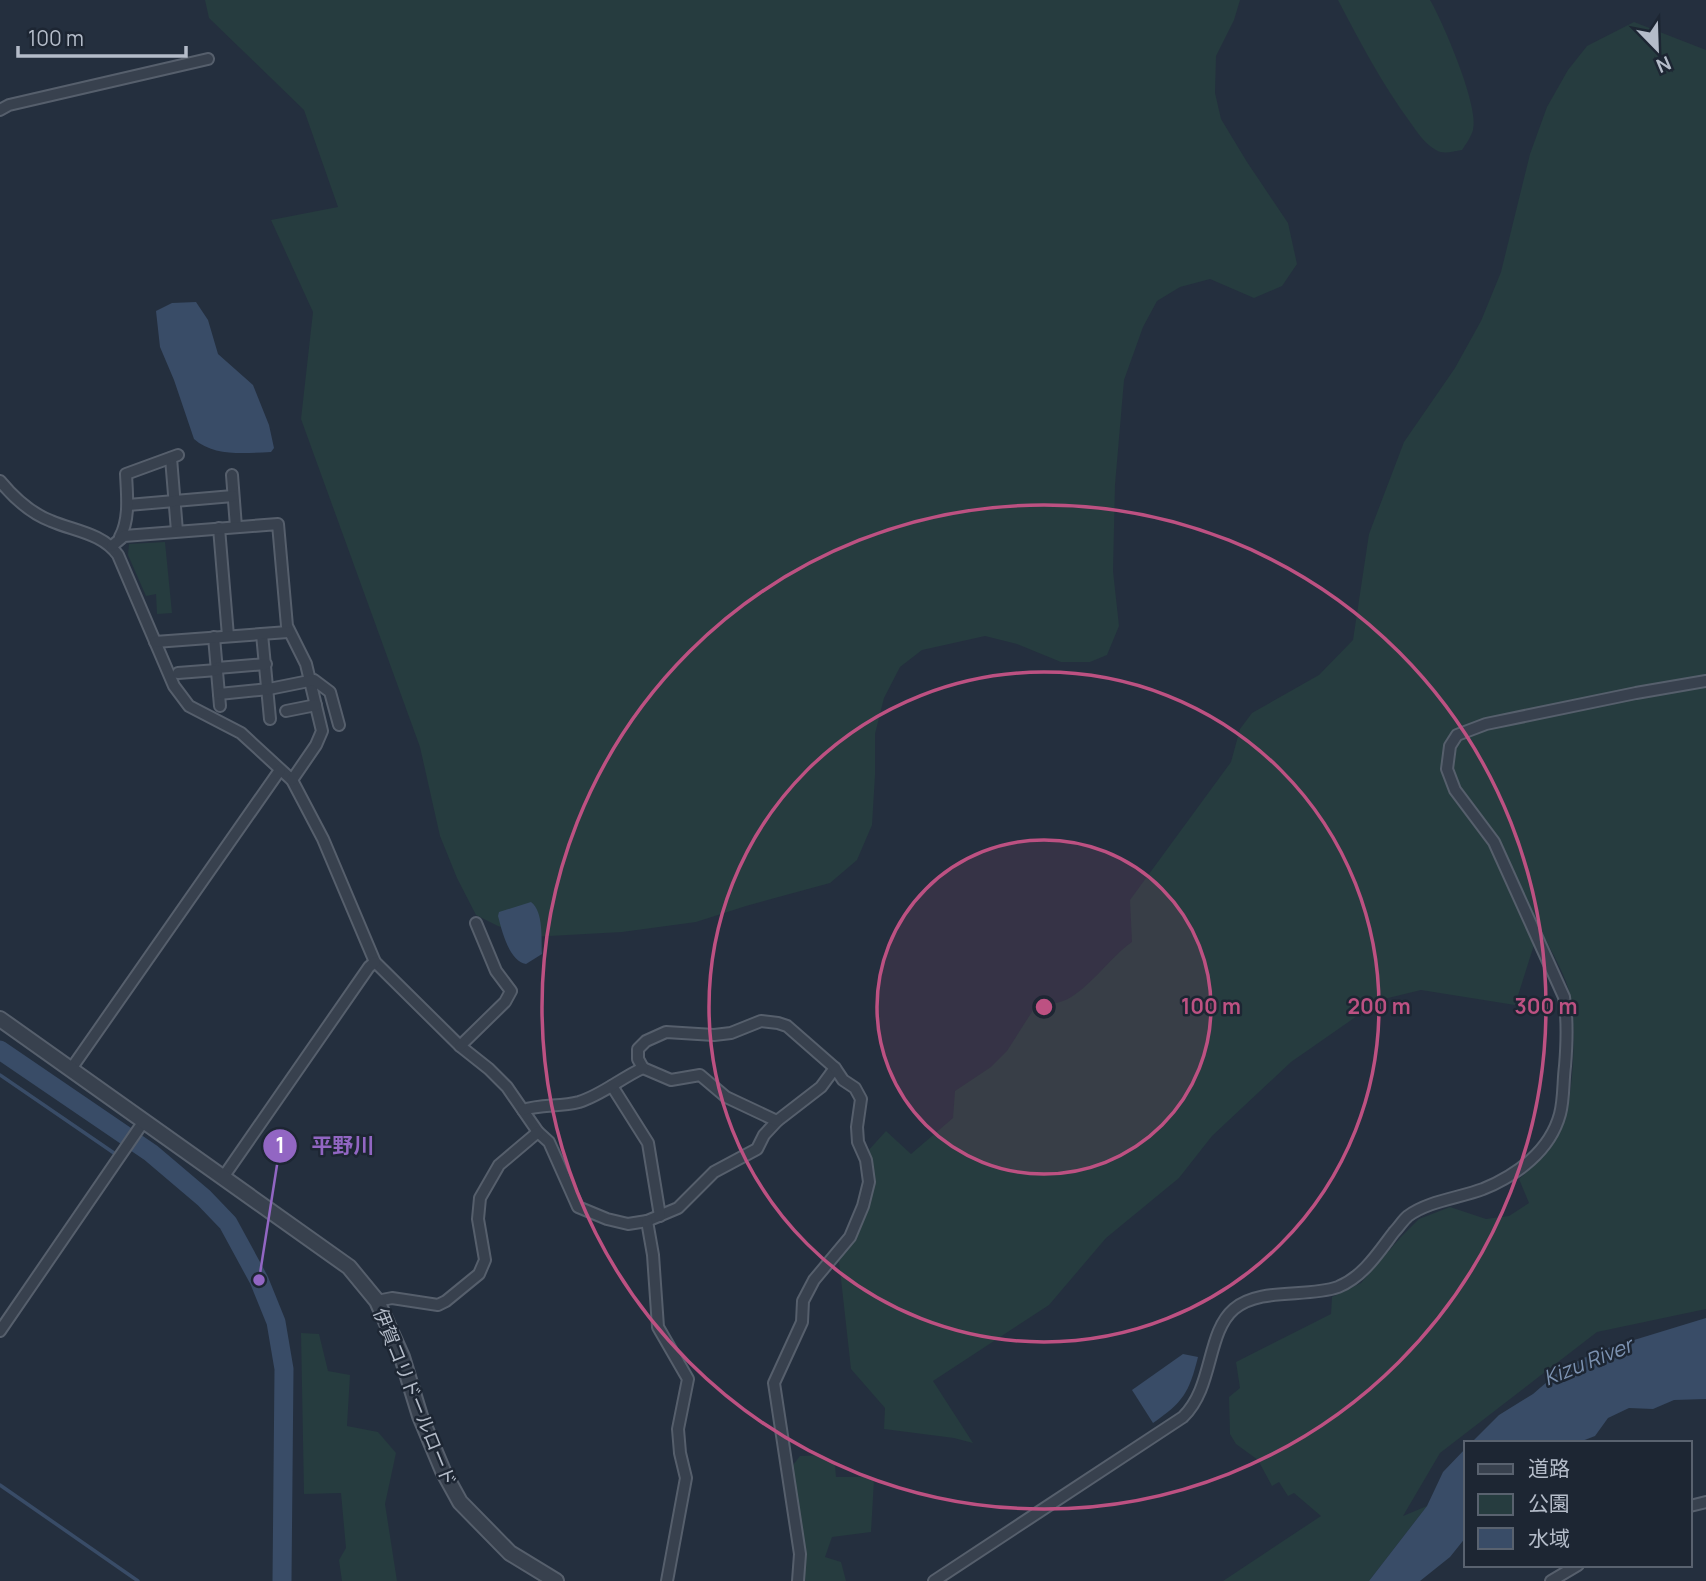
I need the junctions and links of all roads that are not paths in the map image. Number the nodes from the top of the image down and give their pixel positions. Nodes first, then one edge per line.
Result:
1 (208, 59) dead end
2 (0, 110) edge
3 (232, 475) dead end
4 (0, 481) edge
5 (233, 496) junction
6 (175, 500) junction
7 (128, 505) junction
8 (236, 527) junction
9 (219, 528) junction
10 (177, 531) junction
11 (116, 542) junction
12 (288, 632) junction
13 (262, 634) junction
14 (228, 636) junction
15 (214, 637) junction
16 (155, 642) junction
17 (266, 664) junction
18 (217, 669) junction
19 (178, 673) dead end
20 (311, 680) junction
21 (1706, 681) edge
22 (269, 689) junction
23 (219, 694) junction
24 (316, 705) junction
25 (220, 706) dead end
26 (286, 711) dead end
27 (270, 719) dead end
28 (339, 725) dead end
29 (280, 770) junction
30 (292, 780) junction
31 (476, 923) dead end
32 (375, 962) junction
33 (1, 1019) edge
34 (460, 1046) junction
35 (643, 1068) junction
36 (835, 1068) junction
37 (71, 1069) junction
38 (612, 1086) junction
39 (523, 1110) junction
40 (777, 1121) junction
41 (141, 1126) junction
42 (538, 1132) junction
43 (224, 1176) junction
44 (660, 1216) junction
45 (647, 1221) junction
46 (377, 1301) junction
47 (0, 1331) edge
48 (1575, 1567) edge
49 (556, 1581) edge
50 (667, 1581) edge
51 (798, 1581) edge
52 (934, 1581) edge
53 (1551, 1581) edge

1 - 2 street
3 - 5 street
4 - 11 street
5 - 6 street
5 - 8 street
6 - 7 street
6 - 7 street
6 - 10 street
7 - 11 street
8 - 9 street
8 - 12 street
9 - 10 street
9 - 14 street
10 - 11 street
11 - 16 street
12 - 13 street
12 - 20 street
13 - 14 street
13 - 17 street
14 - 15 street
15 - 16 street
15 - 18 street
16 - 29 street
17 - 18 street
17 - 22 street
18 - 19 street
18 - 23 street
20 - 22 street
20 - 24 street
20 - 28 street
21 - 52 street
22 - 23 street
22 - 27 street
23 - 25 street
24 - 26 street
24 - 30 street
29 - 30 street
29 - 37 street
30 - 32 street
31 - 34 street
32 - 34 street
32 - 43 street
33 - 37 street, 伊賀コリドールロード
34 - 39 street
35 - 36 street
35 - 38 street
35 - 40 street
36 - 40 street
36 - 51 street
37 - 41 street, 伊賀コリドールロード
38 - 39 street
38 - 44 street
39 - 42 street
40 - 44 street
41 - 43 street, 伊賀コリドールロード
41 - 47 street
42 - 45 street
42 - 46 street
43 - 46 street, 伊賀コリドールロード
44 - 45 street
45 - 50 street
46 - 49 street, 伊賀コリドールロード
48 - 53 street

